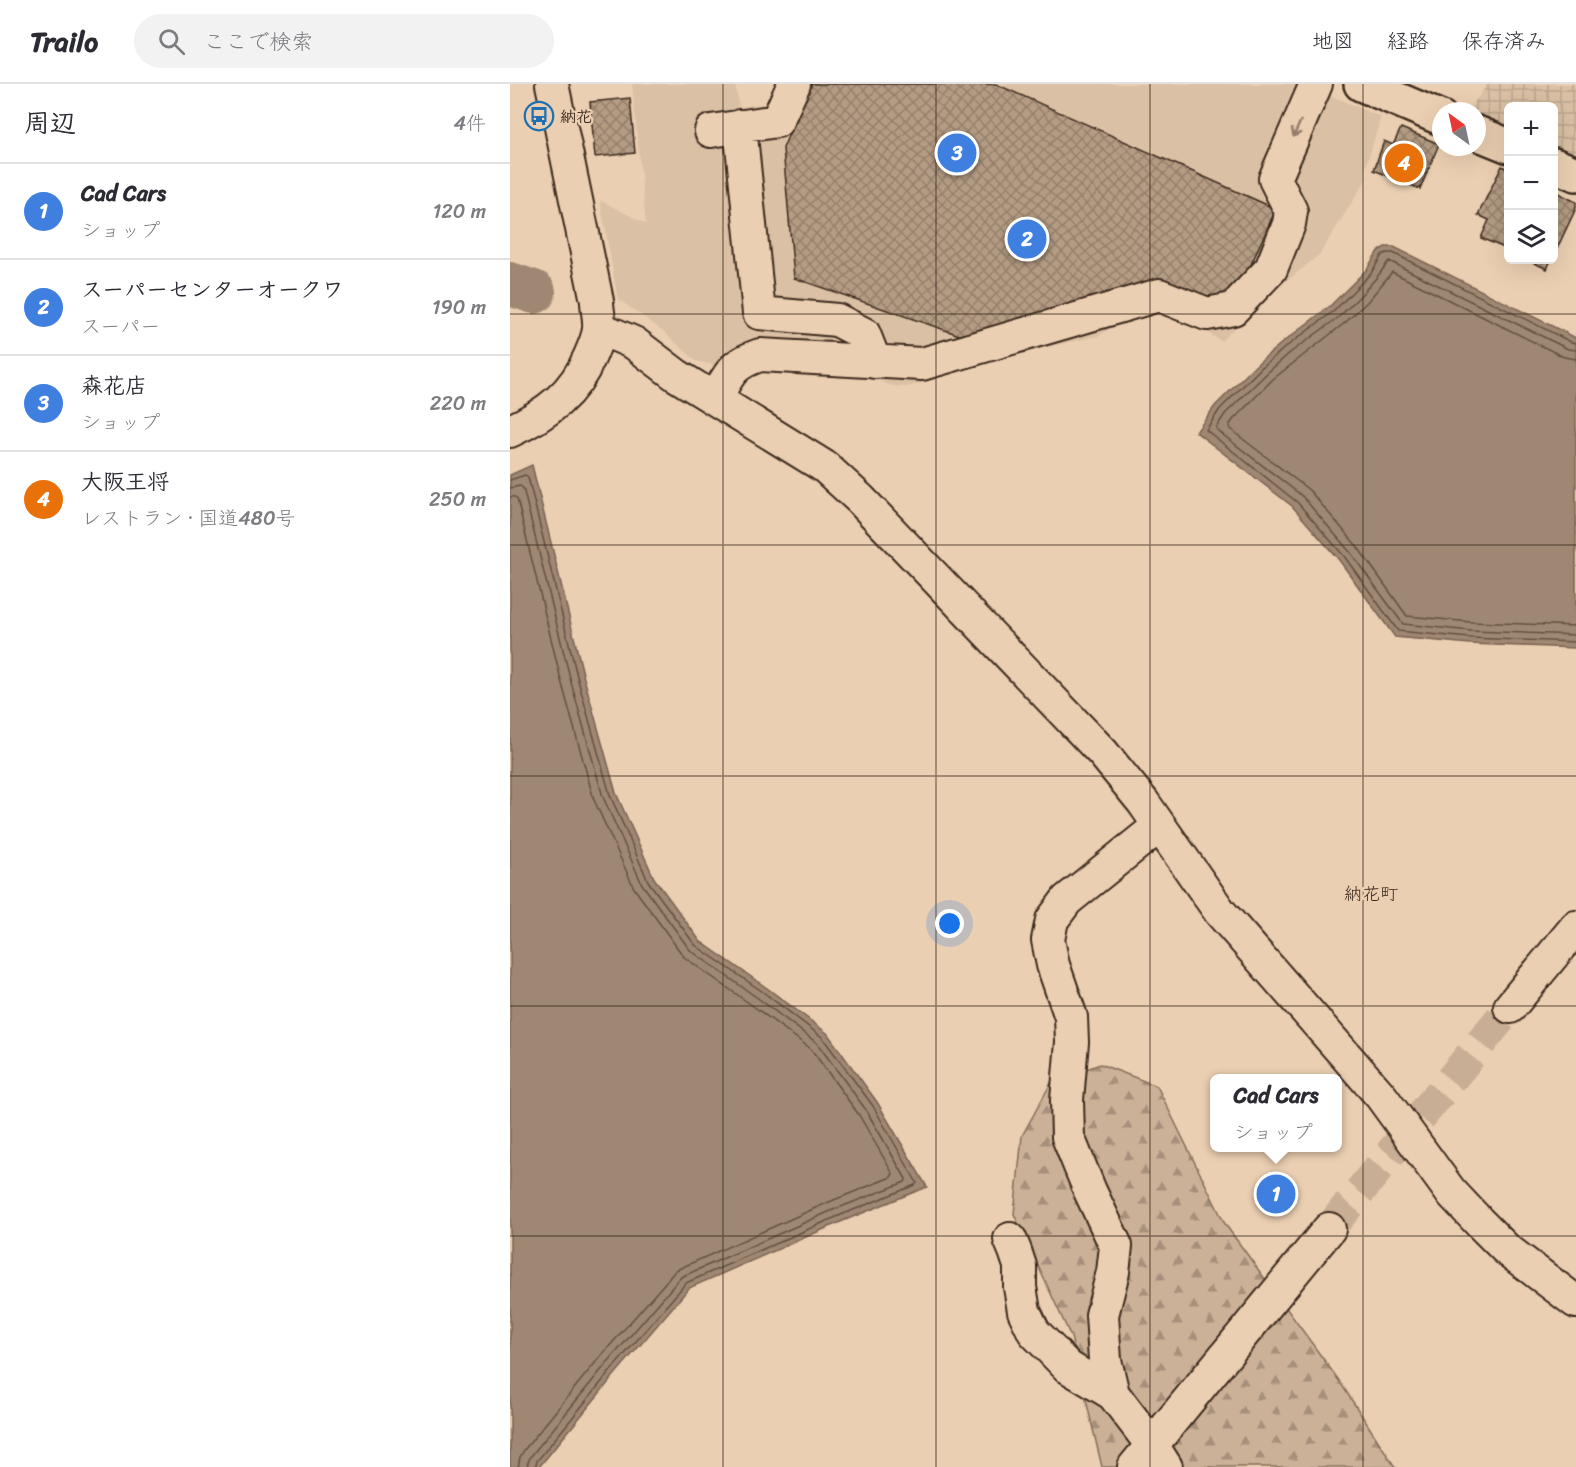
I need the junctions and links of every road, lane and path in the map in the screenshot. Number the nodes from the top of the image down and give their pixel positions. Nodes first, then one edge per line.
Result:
1 (552, 84) edge
2 (794, 84) edge
3 (1316, 84) edge
4 (1361, 84) edge
5 (1432, 114) edge
6 (1486, 137) edge
7 (1504, 144) edge
8 (1558, 167) edge
9 (1576, 174) edge
10 (599, 328) junction
11 (875, 362) junction
12 (715, 399) junction
13 (510, 431) edge
14 (1160, 826) junction
15 (1576, 927) edge
16 (1510, 1007) tunnel mouth
17 (1329, 1229) tunnel mouth
18 (1010, 1239) dead end
19 (1576, 1302) edge
20 (1113, 1394) junction
21 (1150, 1460) edge

1 - 10 street
2 - 11 street
3 -> 11 street
4 - 5 highway
6 - 7 highway
8 - 9 highway
10 - 12 street
10 - 13 street
11 - 12 street
12 - 14 street
14 - 19 street
14 - 20 street
15 - 16 street
17 - 21 street
18 - 20 street
20 - 21 street

